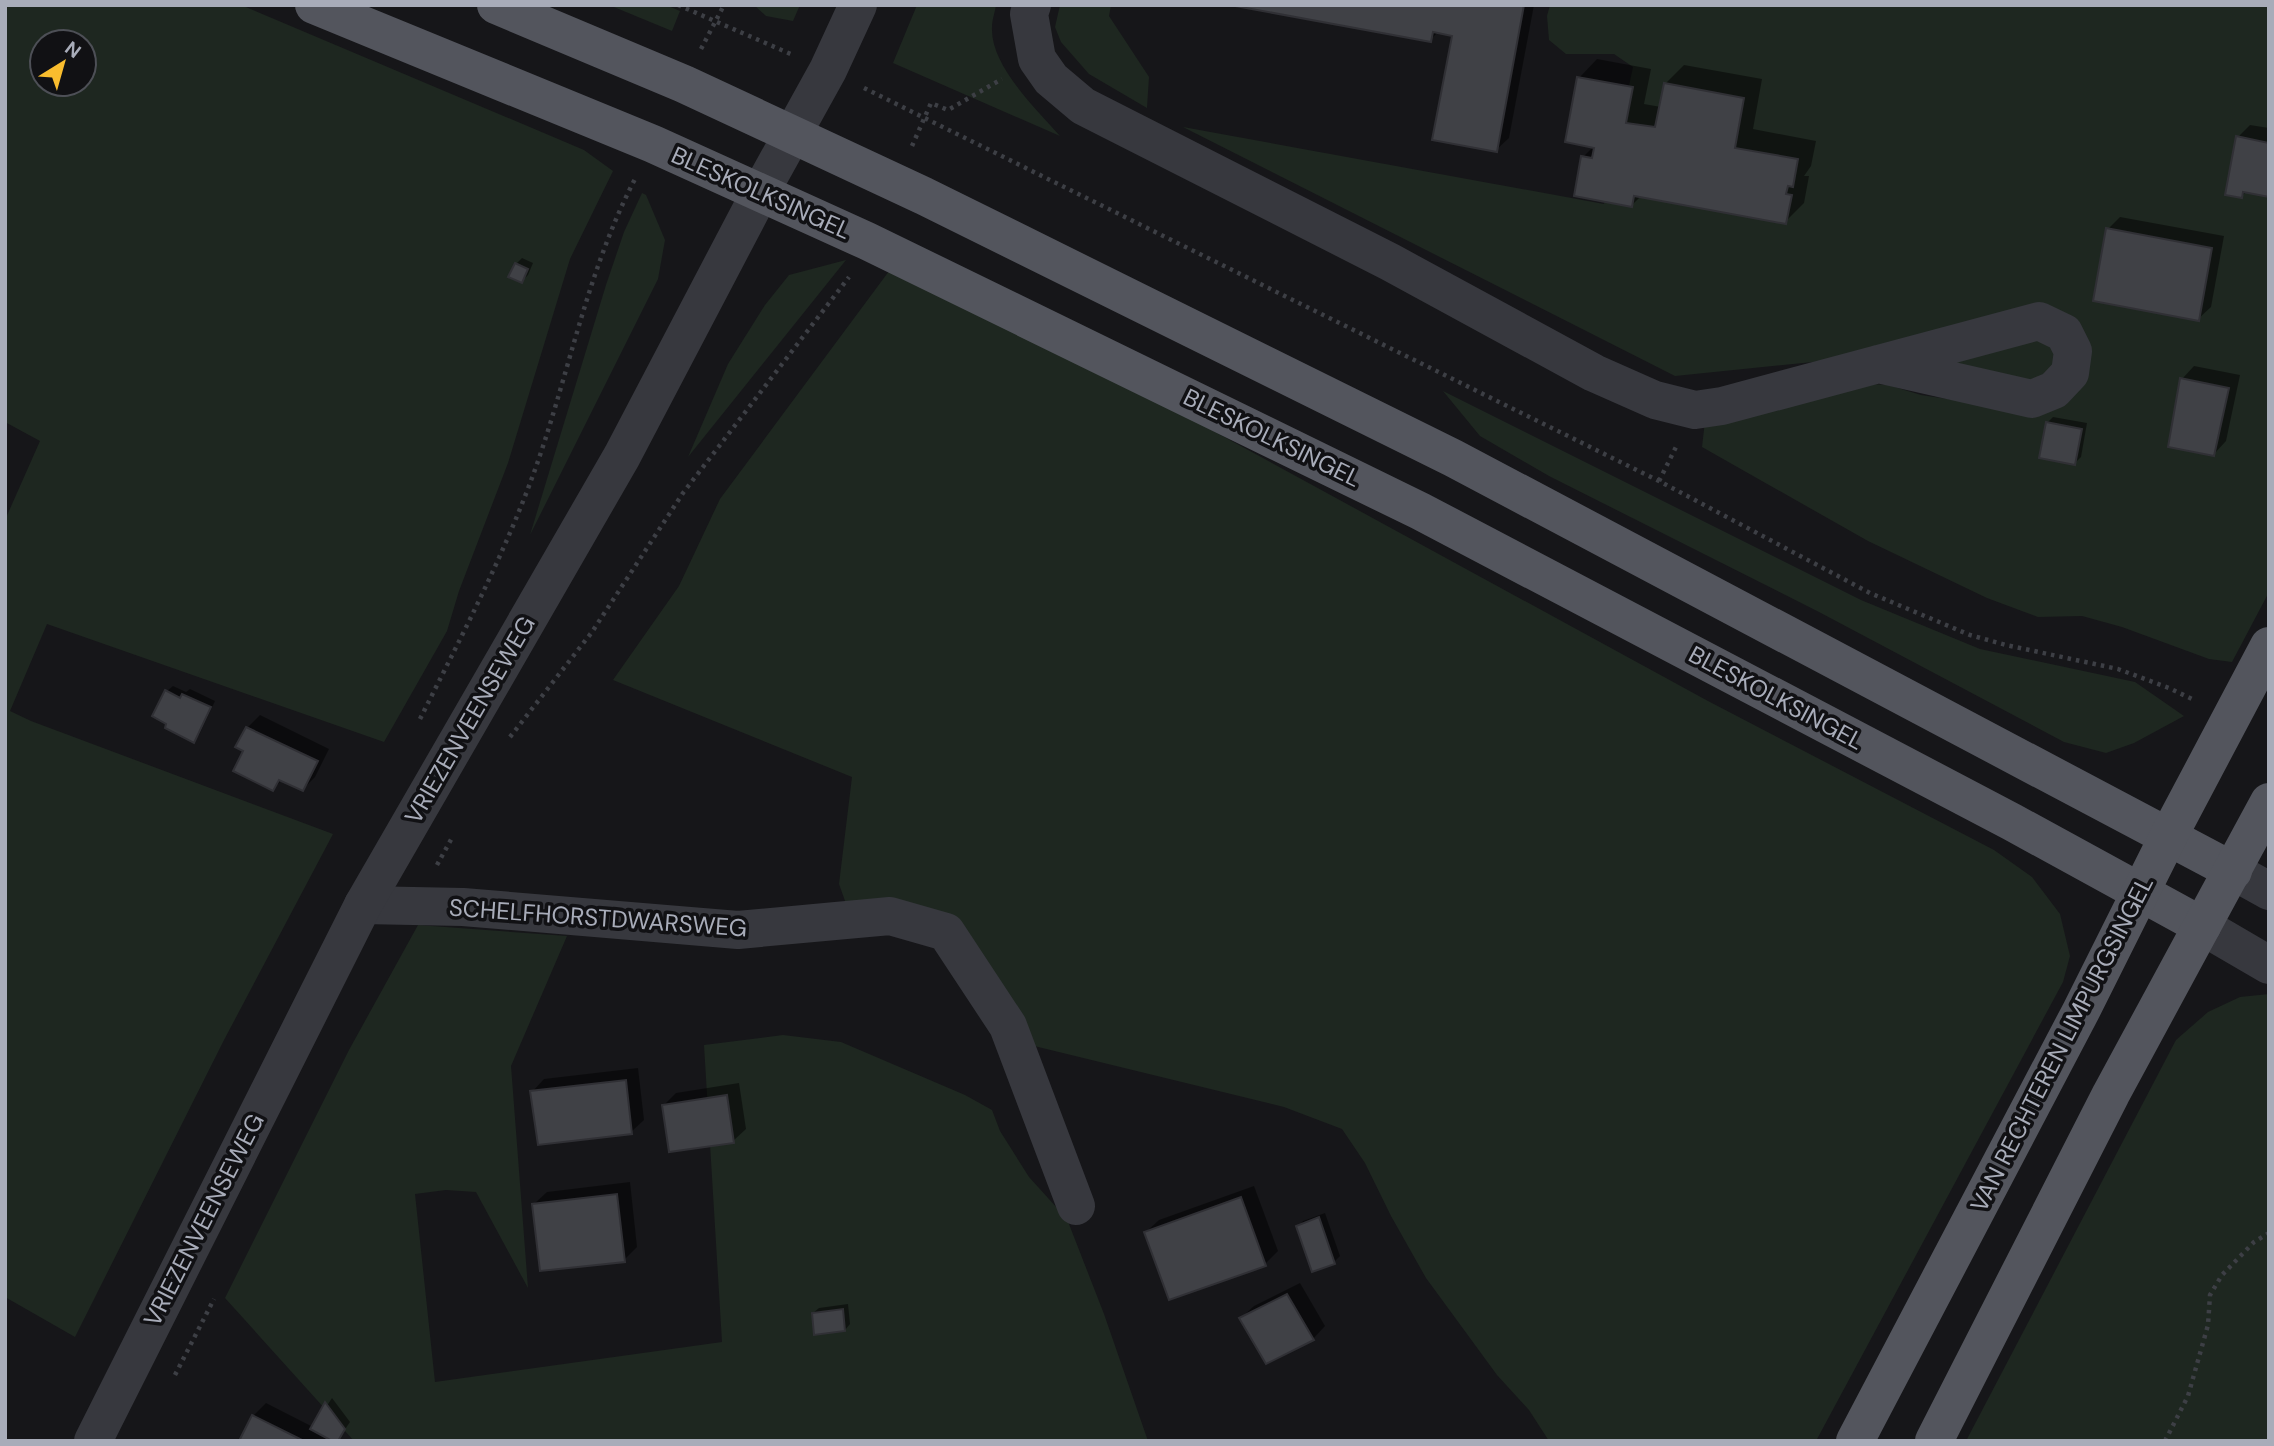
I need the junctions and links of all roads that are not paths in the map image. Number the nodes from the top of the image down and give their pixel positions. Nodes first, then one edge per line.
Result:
1 (314, 5) edge
2 (496, 5) edge
3 (858, 5) edge
4 (1032, 5) edge
5 (792, 133) junction
6 (761, 191) junction
7 (1878, 364) dead end
8 (2269, 646) edge
9 (2269, 802) edge
10 (2169, 835) junction
11 (2233, 870) junction
12 (2269, 891) edge
13 (2142, 893) junction
14 (362, 905) junction
15 (2202, 926) junction
16 (2269, 965) edge
17 (1076, 1206) dead end
18 (93, 1441) edge
19 (1855, 1441) edge
20 (1934, 1441) edge

1 - 6 main road, BLESKOLKSINGEL
2 - 5 main road
3 - 5 street, VRIEZENVEENSEWEG
4 - 7 street
5 - 6 street, VRIEZENVEENSEWEG
5 - 10 main road
6 - 13 main road, BLESKOLKSINGEL
6 - 14 street, VRIEZENVEENSEWEG
8 - 10 main road, VAN RECHTEREN LIMPURGSINGEL
9 - 11 main road
10 - 11 main road
10 - 13 main road, VAN RECHTEREN LIMPURGSINGEL
11 - 12 street
11 - 15 main road
13 - 15 main road, BLESKOLKSINGEL
13 - 19 main road, VAN RECHTEREN LIMPURGSINGEL
14 - 17 street, SCHELFHORSTDWARSWEG
14 - 18 street, VRIEZENVEENSEWEG
15 - 16 street
15 - 20 main road

